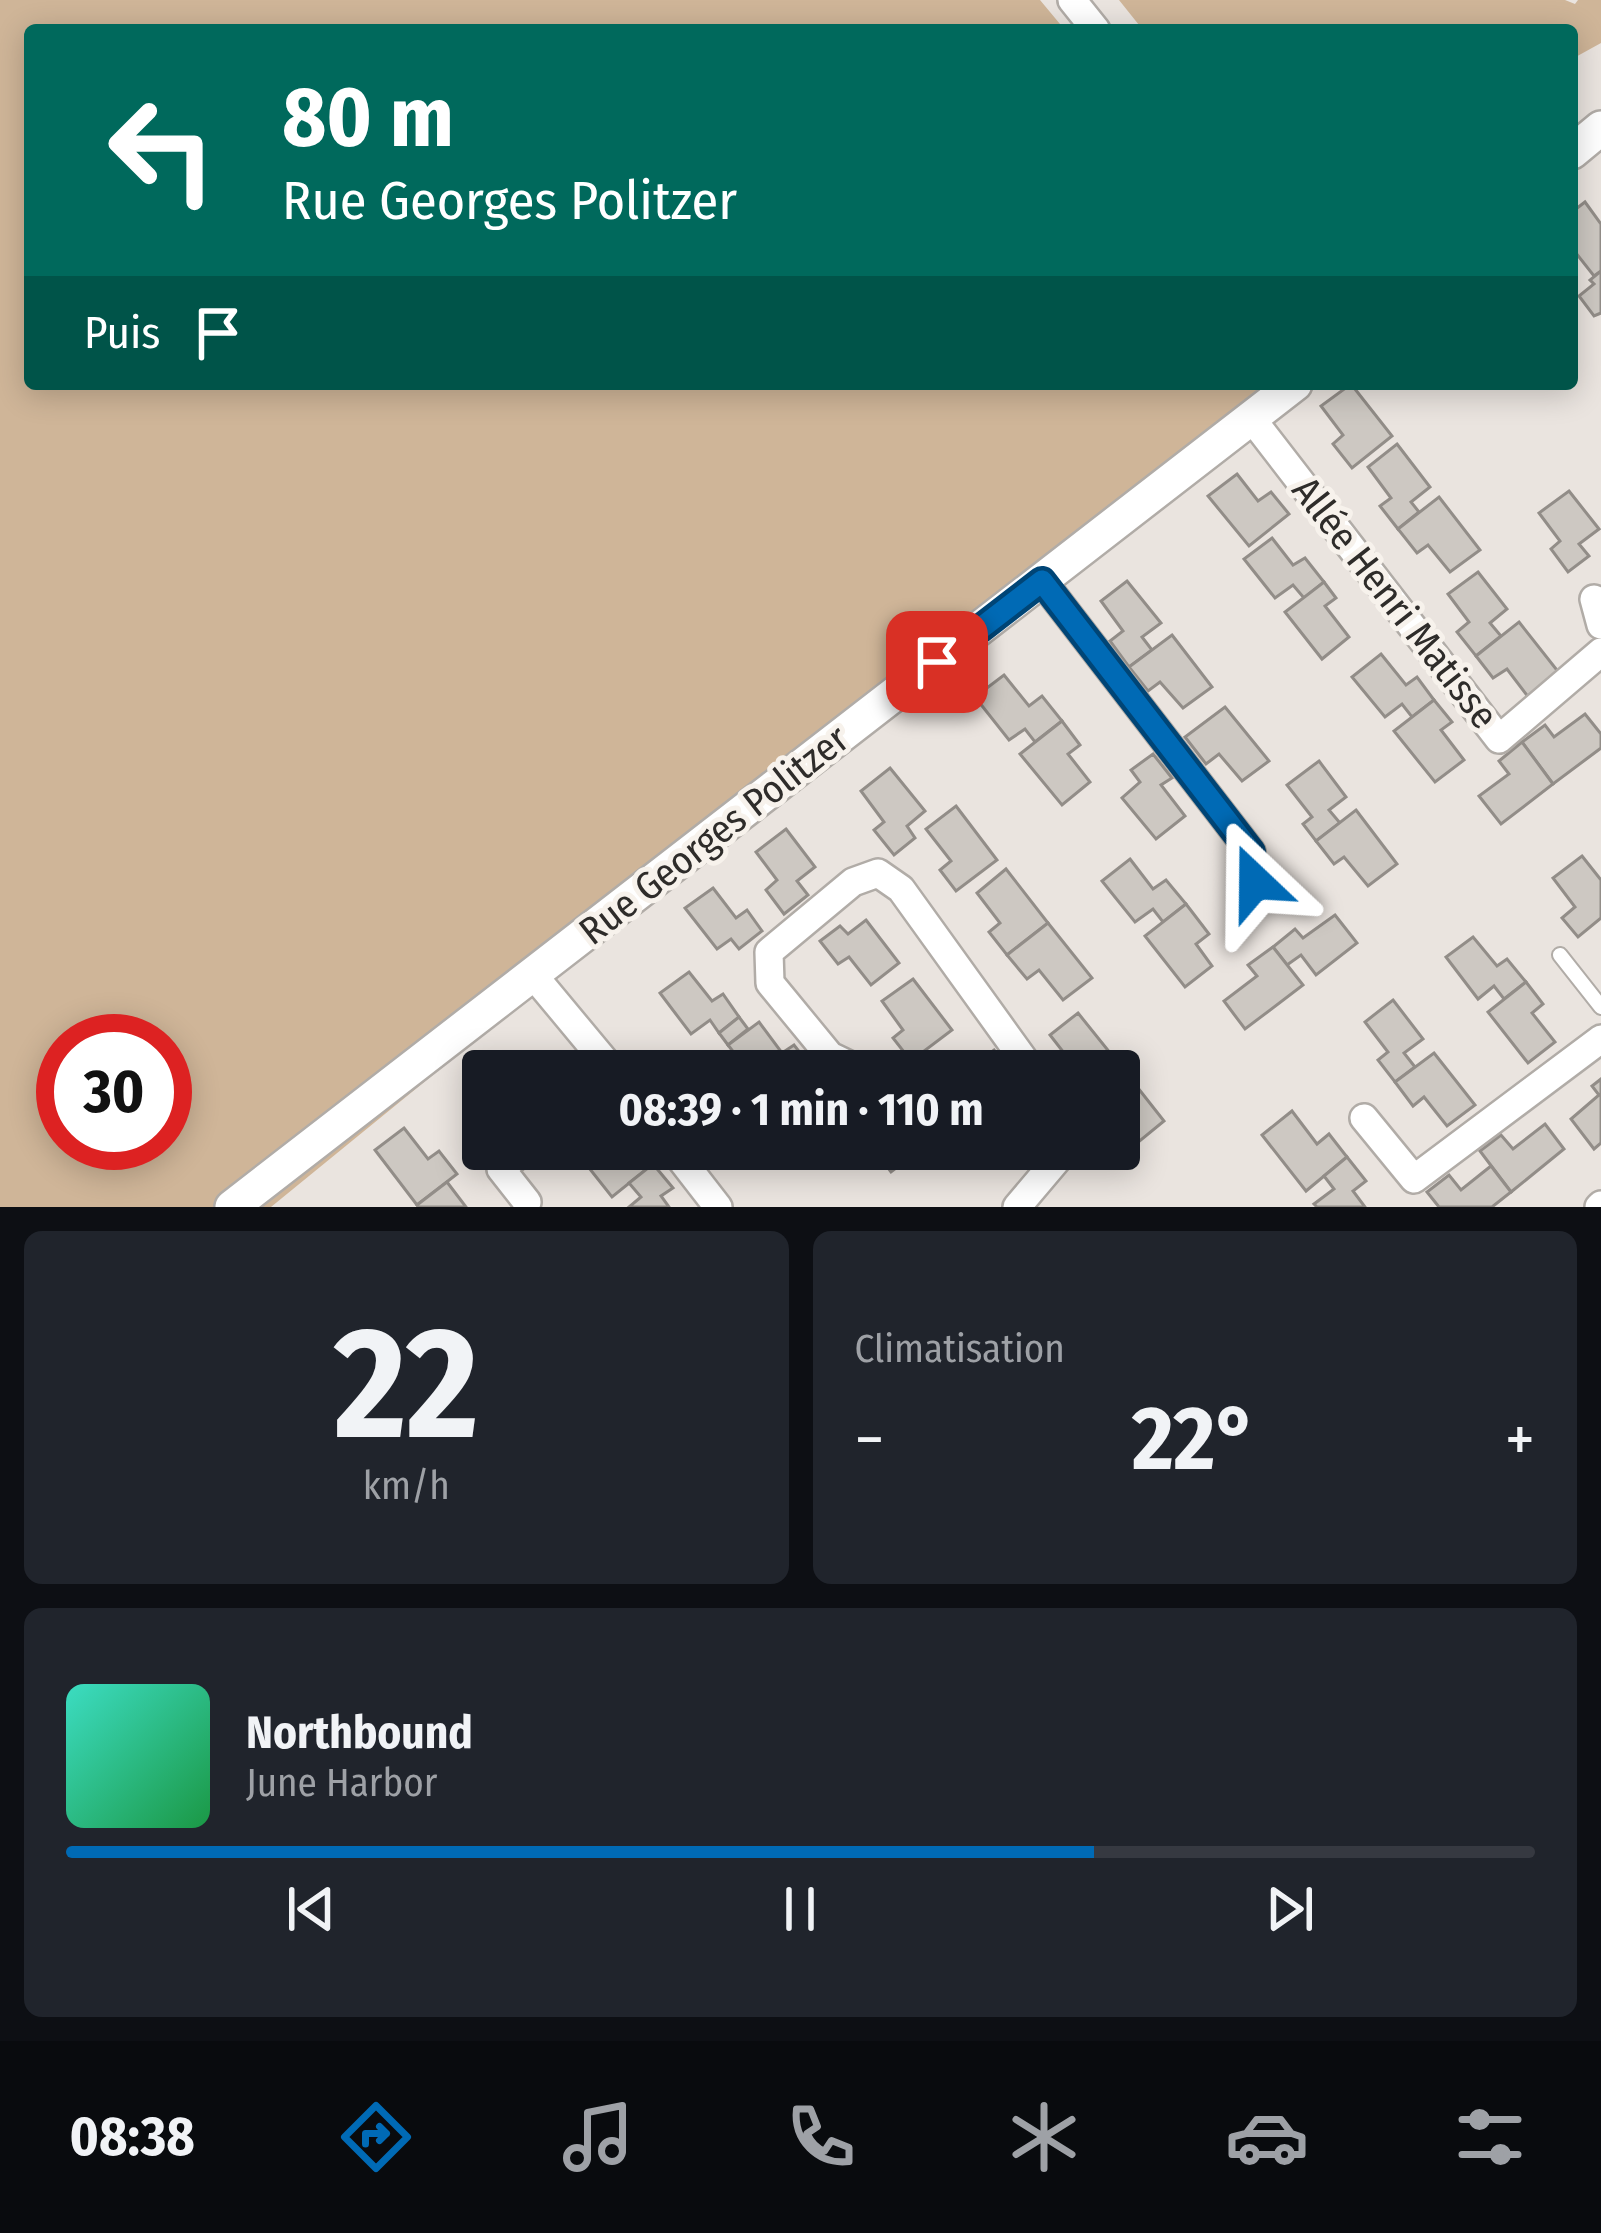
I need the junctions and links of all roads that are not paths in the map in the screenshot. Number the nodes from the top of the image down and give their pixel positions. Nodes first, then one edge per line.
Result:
1 (1072, 0) edge
2 (1091, 24) edge
3 (1288, 390) edge
4 (1252, 419) junction
5 (1042, 581) junction
6 (1601, 652) edge
7 (1255, 882) dead end
8 (1560, 955) dead end
9 (534, 976) junction
10 (1601, 1006) edge
11 (1601, 1039) edge
12 (596, 1050) edge
13 (825, 1050) edge
14 (1017, 1050) edge
15 (1364, 1118) dead end
16 (502, 1170) edge
17 (690, 1170) edge
18 (1048, 1170) edge
19 (527, 1202) dead end
20 (232, 1207) edge
21 (718, 1207) edge
22 (1017, 1207) edge

1 - 2 street
3 - 4 street, Rue Georges Politzer
4 - 5 street, Rue Georges Politzer
4 - 6 street, Allée Henri Matisse
5 - 7 street
5 - 9 street, Rue Georges Politzer
8 - 10 lane
9 - 12 street
9 - 20 street, Rue Georges Politzer
11 - 15 street
13 - 14 street
16 - 19 street
17 - 21 street
18 - 22 street

